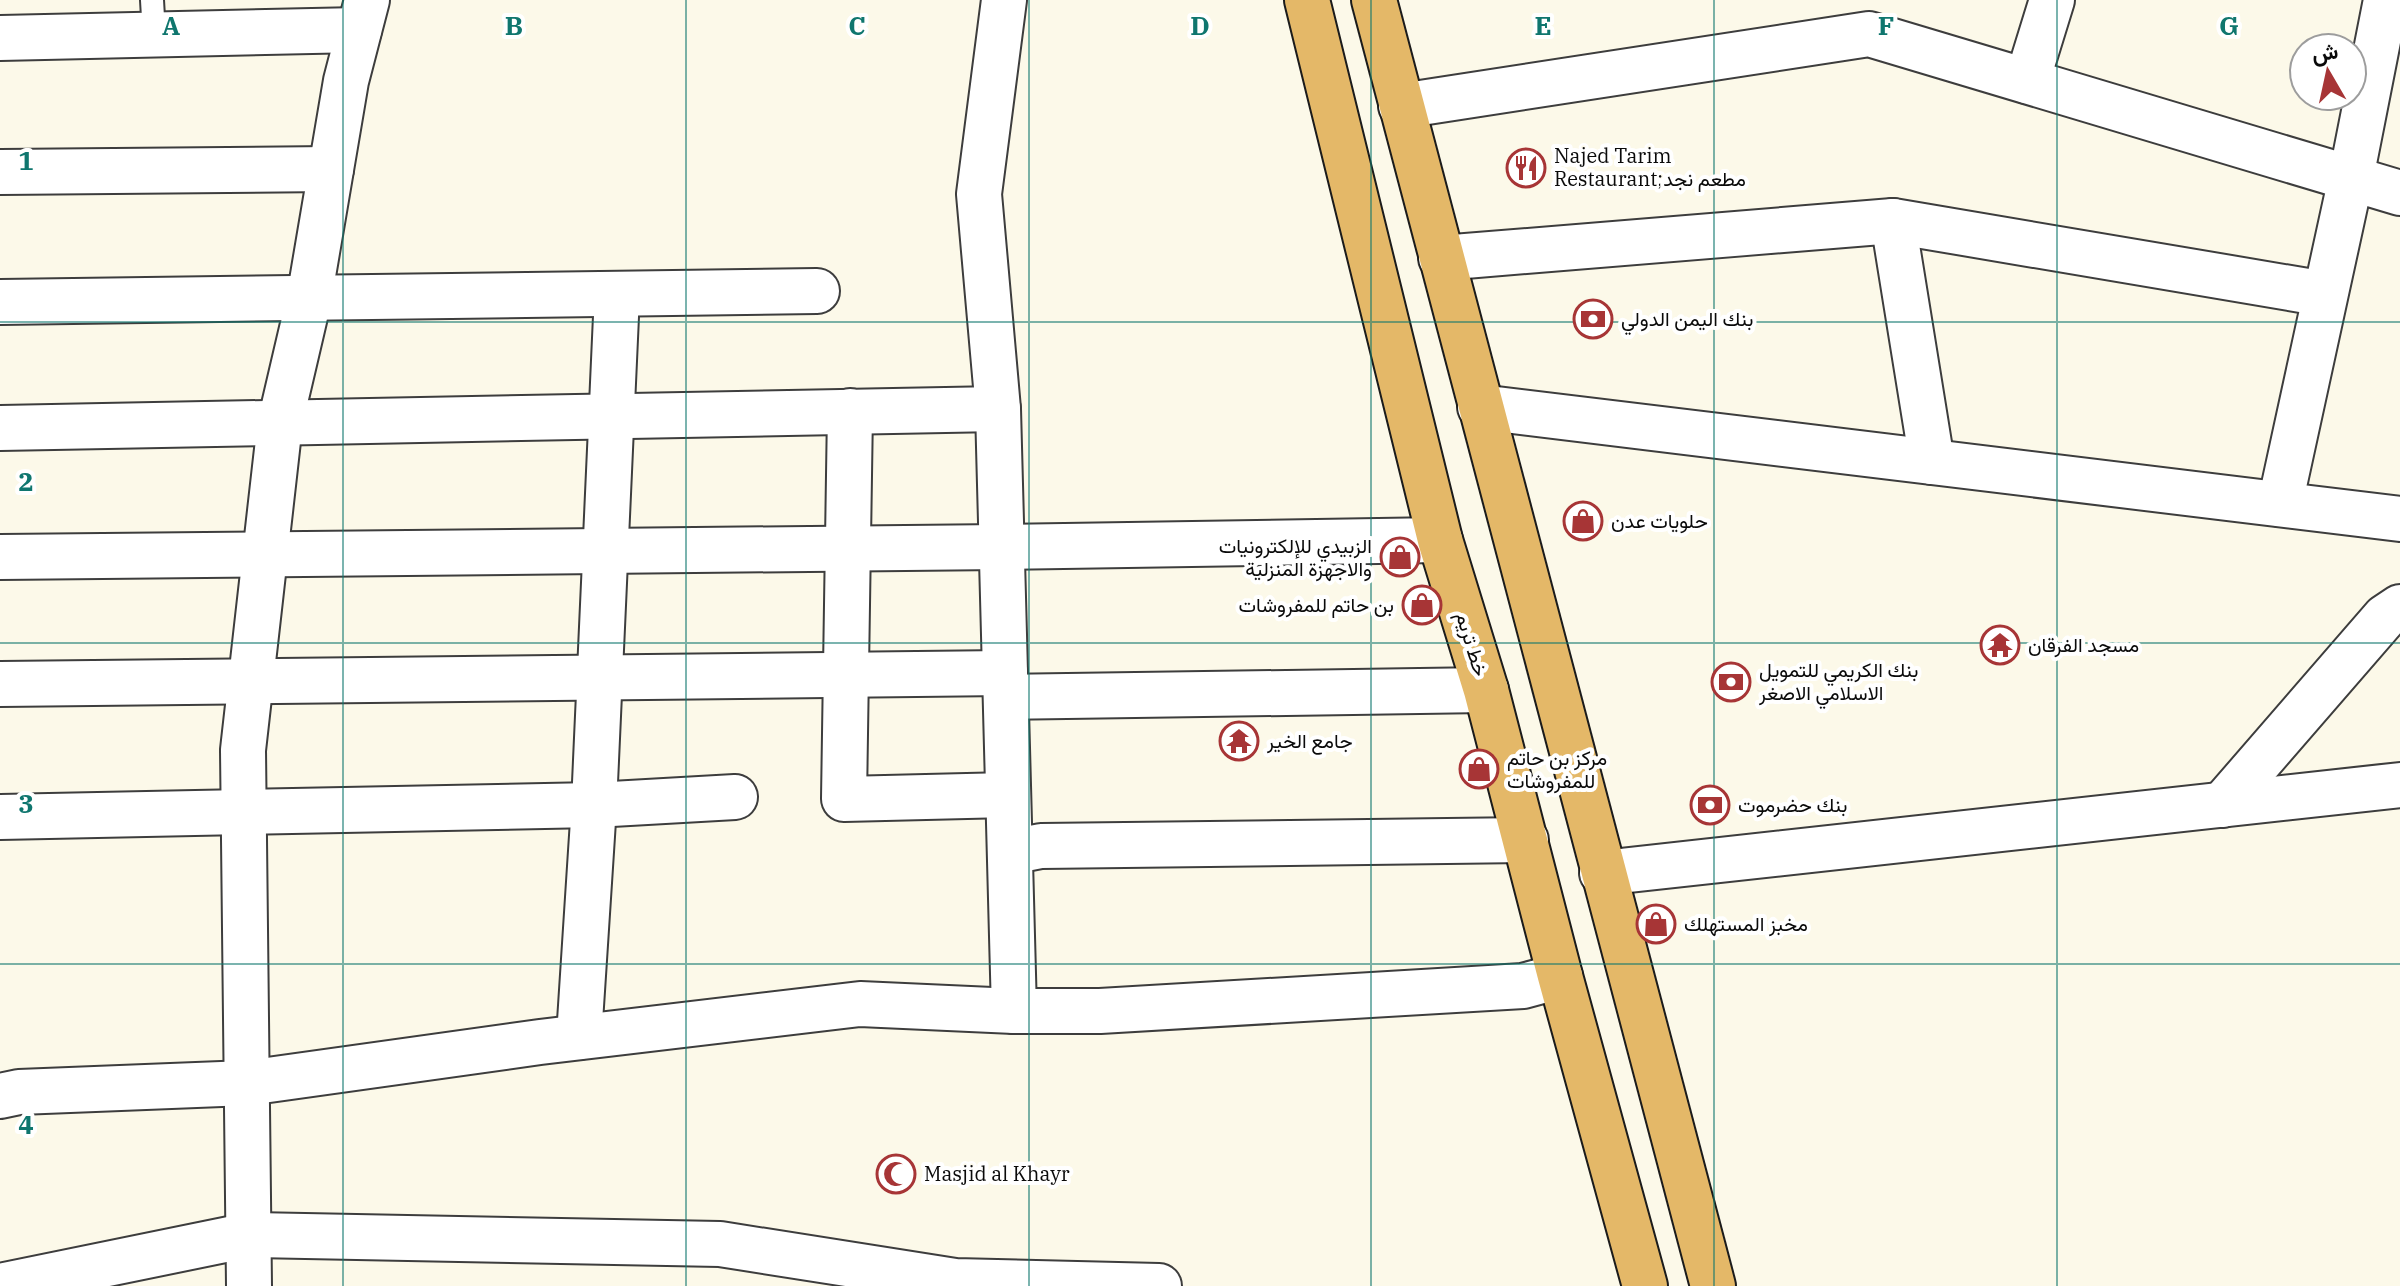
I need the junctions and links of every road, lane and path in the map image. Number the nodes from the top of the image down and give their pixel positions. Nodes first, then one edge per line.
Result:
1 (1004, 0) edge
2 (1307, 0) edge
3 (1374, 0) edge
4 (2052, 0) edge
5 (2386, 0) edge
6 (363, 15) edge
7 (153, 17) edge
8 (0, 38) edge
9 (2027, 81) junction
10 (1401, 106) junction
11 (331, 169) junction
12 (0, 172) edge
13 (2351, 178) junction
14 (2400, 193) edge
15 (1893, 221) junction
16 (1441, 258) junction
17 (817, 291) dead end
18 (617, 294) junction
19 (2325, 294) junction
20 (309, 299) junction
21 (0, 302) edge
22 (1480, 407) junction
23 (998, 409) junction
24 (850, 411) junction
25 (612, 417) junction
26 (280, 423) junction
27 (0, 428) edge
28 (1932, 462) junction
29 (2280, 504) junction
30 (2400, 519) edge
31 (1440, 540) junction
32 (1001, 547) junction
33 (848, 549) junction
34 (606, 551) junction
35 (265, 554) junction
36 (0, 557) edge
37 (2400, 607) edge
38 (846, 674) junction
39 (600, 676) junction
40 (252, 680) junction
41 (0, 684) edge
42 (1005, 685) junction
43 (1486, 690) junction
44 (2400, 785) edge
45 (1008, 795) junction
46 (735, 797) dead end
47 (594, 805) junction
48 (2222, 805) junction
49 (244, 812) junction
50 (0, 817) edge
51 (1526, 840) junction
52 (1010, 852) junction
53 (1602, 873) junction
54 (1560, 976) junction
55 (1014, 1011) junction
56 (579, 1037) junction
57 (247, 1083) junction
58 (0, 1096) edge
59 (249, 1235) junction
60 (0, 1286) edge
61 (249, 1286) edge
62 (1159, 1286) edge
63 (1645, 1286) edge
64 (1713, 1286) edge

1 - 23 street
2 - 31 highway, خط تريم
3 - 10 highway
4 - 9 street
5 - 13 street
6 - 7 street
6 - 11 street
7 - 8 street
9 - 10 street
9 - 13 street
10 - 16 highway
11 - 12 street
11 - 20 street
13 - 14 street
13 - 19 street
15 - 16 street
15 - 19 street
15 - 28 street
16 - 22 highway
17 - 18 street
18 - 20 street
18 - 25 street
19 - 29 street
20 - 21 street
20 - 26 street
22 - 28 street
22 - 53 highway
23 - 24 street
23 - 32 street
24 - 25 street
24 - 33 street
25 - 26 street
25 - 34 street
26 - 27 street
26 - 35 street
28 - 29 street
29 - 30 street
31 - 32 street
31 - 43 highway, خط تريم
32 - 33 street
32 - 42 street
33 - 34 street
33 - 38 street
34 - 35 street
34 - 39 street
35 - 36 street
35 - 40 street
37 - 48 street
38 - 39 street
38 - 42 street
38 - 45 street
39 - 40 street
39 - 47 street
40 - 41 street
40 - 49 street
42 - 43 street
42 - 45 street
43 - 51 highway, خط تريم
44 - 48 street
45 - 52 street
46 - 47 street
47 - 49 street
47 - 56 street
48 - 53 street
49 - 50 street
49 - 57 street
51 - 52 street
51 - 54 highway, خط تريم
52 - 55 street
53 - 64 highway
54 - 55 street
54 - 63 highway, خط تريم
55 - 56 street
56 - 57 street
57 - 58 street
57 - 59 street
59 - 60 street
59 - 61 street
59 - 62 street

